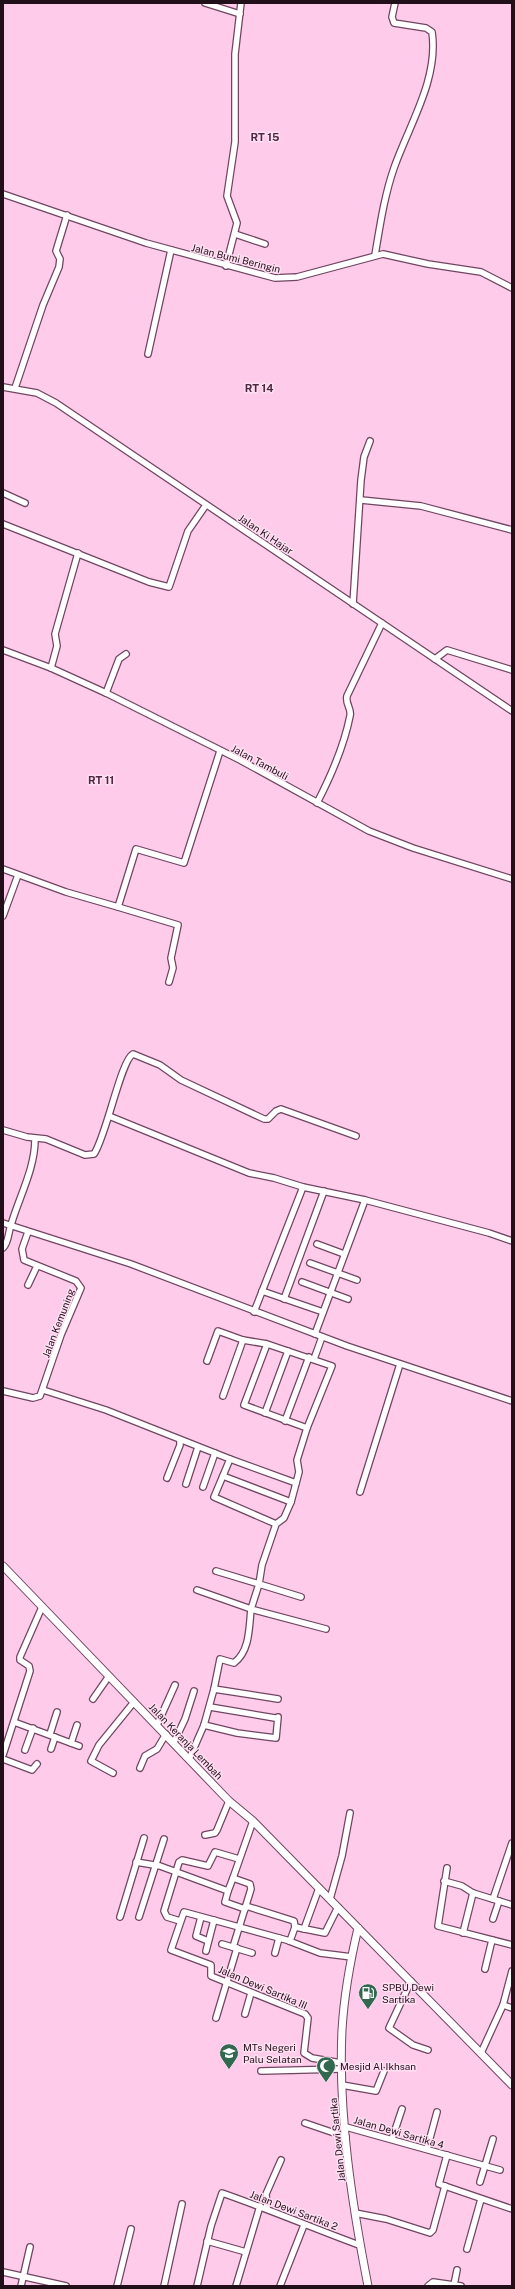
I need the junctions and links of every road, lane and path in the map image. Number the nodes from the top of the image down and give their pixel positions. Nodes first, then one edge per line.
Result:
1 (205, 3) edge
2 (241, 3) edge
3 (395, 3) edge
4 (240, 14) junction
5 (3, 194) edge
6 (67, 215) junction
7 (235, 234) junction
8 (265, 244) dead end
9 (171, 250) junction
10 (375, 255) junction
11 (226, 266) junction
12 (512, 288) edge
13 (148, 354) dead end
14 (3, 387) edge
15 (15, 388) junction
16 (370, 441) dead end
17 (3, 493) edge
18 (361, 500) junction
19 (25, 503) dead end
20 (206, 505) junction
21 (3, 524) edge
22 (512, 530) edge
23 (78, 553) junction
24 (353, 604) junction
25 (382, 623) junction
26 (3, 650) edge
27 (126, 654) dead end
28 (435, 659) junction
29 (51, 668) junction
30 (512, 670) edge
31 (106, 693) junction
32 (512, 711) edge
33 (220, 751) junction
34 (317, 803) junction
35 (3, 869) edge
36 (18, 875) junction
37 (512, 879) edge
38 (118, 907) junction
39 (3, 916) edge
40 (169, 982) dead end
41 (109, 1116) junction
42 (3, 1130) edge
43 (356, 1136) dead end
44 (35, 1139) junction
45 (303, 1187) junction
46 (324, 1191) junction
47 (365, 1200) junction
48 (3, 1223) edge
49 (10, 1226) junction
50 (28, 1232) junction
51 (512, 1241) edge
52 (317, 1244) dead end
53 (3, 1248) edge
54 (344, 1254) junction
55 (310, 1263) dead end
56 (36, 1266) junction
57 (337, 1273) junction
58 (358, 1280) dead end
59 (302, 1282) dead end
60 (28, 1285) dead end
61 (262, 1291) junction
62 (330, 1293) junction
63 (284, 1299) junction
64 (348, 1299) dead end
65 (254, 1312) junction
66 (323, 1312) junction
67 (315, 1334) junction
68 (322, 1337) junction
69 (243, 1340) junction
70 (267, 1344) junction
71 (288, 1351) junction
72 (312, 1358) junction
73 (207, 1361) dead end
74 (400, 1364) junction
75 (43, 1390) junction
76 (3, 1391) edge
77 (223, 1396) dead end
78 (512, 1401) edge
79 (265, 1413) junction
80 (285, 1421) junction
81 (307, 1428) junction
82 (180, 1440) junction
83 (198, 1447) junction
84 (215, 1453) junction
85 (230, 1459) junction
86 (223, 1476) junction
87 (167, 1478) dead end
88 (296, 1483) junction
89 (186, 1484) dead end
90 (203, 1487) dead end
91 (360, 1492) dead end
92 (291, 1502) junction
93 (276, 1524) junction
94 (3, 1566) edge
95 (216, 1571) dead end
96 (259, 1584) junction
97 (197, 1590) dead end
98 (301, 1597) dead end
99 (42, 1607) junction
100 (250, 1609) junction
101 (326, 1629) dead end
102 (108, 1676) junction
103 (175, 1685) dead end
104 (214, 1689) junction
105 (194, 1692) dead end
106 (278, 1699) dead end
107 (92, 1700) dead end
108 (134, 1702) junction
109 (210, 1707) junction
110 (57, 1712) dead end
111 (14, 1722) junction
112 (77, 1725) dead end
113 (157, 1725) junction
114 (204, 1725) junction
115 (33, 1728) junction
116 (50, 1734) junction
117 (166, 1734) junction
118 (55, 1737) junction
119 (174, 1742) junction
120 (71, 1743) junction
121 (79, 1746) dead end
122 (51, 1749) dead end
123 (25, 1750) dead end
124 (3, 1755) edge
125 (190, 1757) junction
126 (3, 1759) edge
127 (37, 1764) dead end
128 (140, 1768) dead end
129 (113, 1773) dead end
130 (229, 1800) junction
131 (350, 1813) dead end
132 (253, 1821) junction
133 (205, 1835) dead end
134 (144, 1838) dead end
135 (164, 1839) dead end
136 (512, 1843) edge
137 (239, 1859) junction
138 (136, 1862) junction
139 (156, 1866) junction
140 (447, 1868) dead end
141 (175, 1872) junction
142 (233, 1878) junction
143 (444, 1881) junction
144 (319, 1888) junction
145 (228, 1891) junction
146 (473, 1893) junction
147 (330, 1899) junction
148 (496, 1900) junction
149 (512, 1905) edge
150 (338, 1907) junction
151 (246, 1908) junction
152 (120, 1917) dead end
153 (138, 1917) dead end
154 (201, 1917) junction
155 (493, 1919) dead end
156 (214, 1920) junction
157 (180, 1921) junction
158 (240, 1926) junction
159 (295, 1928) junction
160 (358, 1928) junction
161 (304, 1929) junction
162 (463, 1933) junction
163 (279, 1938) junction
164 (368, 1939) junction
165 (492, 1940) junction
166 (208, 1941) junction
167 (289, 1941) junction
168 (222, 1944) dead end
169 (354, 1944) junction
170 (512, 1945) edge
171 (235, 1948) junction
172 (206, 1950) dead end
173 (252, 1953) dead end
174 (274, 1953) dead end
175 (352, 1957) junction
176 (485, 1969) dead end
177 (512, 1971) edge
178 (411, 1981) junction
179 (226, 1982) junction
180 (251, 1993) junction
181 (504, 2005) junction
182 (512, 2008) edge
183 (245, 2014) dead end
184 (216, 2018) dead end
185 (428, 2050) dead end
186 (481, 2052) junction
187 (341, 2066) junction
188 (260, 2071) dead end
189 (384, 2072) dead end
190 (342, 2085) junction
191 (512, 2085) edge
192 (402, 2109) dead end
193 (437, 2112) dead end
194 (305, 2123) dead end
195 (346, 2127) junction
196 (346, 2137) junction
197 (392, 2139) junction
198 (493, 2139) dead end
199 (427, 2149) junction
200 (447, 2155) junction
201 (281, 2160) dead end
202 (485, 2166) junction
203 (500, 2170) dead end
204 (480, 2182) dead end
205 (445, 2186) junction
206 (480, 2199) junction
207 (182, 2204) dead end
208 (260, 2206) junction
209 (267, 2208) junction
210 (512, 2209) edge
211 (355, 2213) junction
212 (304, 2225) junction
213 (131, 2229) dead end
214 (207, 2241) junction
215 (359, 2245) junction
216 (30, 2247) dead end
217 (467, 2249) dead end
218 (246, 2252) junction
219 (457, 2270) dead end
220 (3, 2272) edge
221 (23, 2276) junction
222 (454, 2285) junction
223 (21, 2286) edge
224 (66, 2286) edge
225 (117, 2286) edge
226 (164, 2286) edge
227 (197, 2286) edge
228 (236, 2286) edge
229 (280, 2286) edge
230 (368, 2286) edge
231 (428, 2286) edge
232 (461, 2286) edge

1 - 4 street
2 - 4 street
3 - 10 street
4 - 7 street
5 - 6 street, Jalan Bumi Beringin
6 - 9 street, Jalan Bumi Beringin
6 - 15 street
7 - 8 street
7 - 11 street
9 - 11 street, Jalan Bumi Beringin
9 - 13 street
10 - 11 street, Jalan Bumi Beringin
10 - 12 street, Jalan Bumi Beringin
14 - 15 street, Jalan Ki Hajar
15 - 20 street, Jalan Ki Hajar
16 - 18 street
17 - 19 street
18 - 22 street
18 - 24 street
20 - 23 street
20 - 24 street, Jalan Ki Hajar
21 - 23 street
23 - 29 street
24 - 25 street, Jalan Ki Hajar
25 - 28 street, Jalan Ki Hajar
25 - 34 street
26 - 29 street, Jalan Tambuli
27 - 31 street
28 - 30 street
28 - 32 street, Jalan Ki Hajar
29 - 31 street, Jalan Tambuli
31 - 33 street, Jalan Tambuli
33 - 34 street, Jalan Tambuli
33 - 38 street
34 - 37 street, Jalan Tambuli
35 - 36 street
36 - 38 street
36 - 39 street
38 - 40 street
41 - 43 street
41 - 44 street
41 - 45 street
42 - 44 street
44 - 49 street
45 - 46 street
45 - 61 street
46 - 47 street
46 - 63 street
47 - 51 street
47 - 54 street
48 - 49 street
49 - 50 street
49 - 53 street
50 - 56 street, Jalan Kemuning
50 - 65 street
52 - 54 street
54 - 57 street
55 - 57 street
56 - 60 street
56 - 75 street, Jalan Kemuning
57 - 58 street
57 - 62 street
59 - 62 street
61 - 63 street
61 - 65 street
62 - 64 street
62 - 66 street
63 - 66 street
65 - 67 street
66 - 67 street
67 - 68 street
68 - 72 street
68 - 74 street
69 - 70 street
69 - 73 street
69 - 77 street
70 - 71 street
70 - 79 street
71 - 72 street
71 - 79 street
72 - 80 street
72 - 81 street
74 - 78 street
74 - 91 street
75 - 76 street
75 - 82 street
79 - 80 street
80 - 81 street
81 - 88 street
82 - 83 street
82 - 87 street
83 - 84 street
83 - 89 street
84 - 85 street
84 - 90 street
85 - 86 street
85 - 88 street
86 - 92 street
86 - 93 street
88 - 92 street
92 - 93 street
93 - 96 street
94 - 99 main road, Jalan Keranja Lembah
95 - 96 street
96 - 98 street
96 - 100 street
97 - 100 street
99 - 102 main road, Jalan Keranja Lembah
99 - 111 street
100 - 101 street
100 - 104 street
102 - 107 street
102 - 108 main road, Jalan Keranja Lembah
103 - 113 street
104 - 106 street
104 - 109 street
105 - 119 street
108 - 113 main road, Jalan Keranja Lembah
108 - 129 street
109 - 114 street
109 - 114 street
110 - 116 street
111 - 115 street
111 - 124 street
112 - 120 street
113 - 117 main road, Jalan Keranja Lembah
114 - 125 street
115 - 116 street
115 - 123 street
116 - 118 street
117 - 119 main road, Jalan Keranja Lembah
117 - 128 street
118 - 120 street
118 - 122 street
119 - 125 main road, Jalan Keranja Lembah
120 - 121 street
125 - 130 main road, Jalan Keranja Lembah
126 - 127 street
130 - 132 main road, Jalan Keranja Lembah
130 - 133 street
131 - 147 street
132 - 137 street
132 - 144 main road, Jalan Keranja Lembah
134 - 138 street
135 - 139 street
136 - 148 street
137 - 141 street
137 - 142 street
138 - 139 street
138 - 152 street
139 - 141 street
139 - 153 street
140 - 143 street
141 - 145 street
141 - 157 street
142 - 145 street
142 - 151 street
143 - 146 street
143 - 162 street
144 - 147 main road, Jalan Keranja Lembah
144 - 161 street
145 - 151 street
146 - 148 street
146 - 162 street
147 - 150 main road, Jalan Keranja Lembah
148 - 149 street
148 - 155 street
150 - 160 main road, Jalan Keranja Lembah
150 - 161 street
151 - 158 street
151 - 159 street
154 - 156 street
154 - 157 street
154 - 166 street
156 - 158 street
156 - 166 street
157 - 179 street, Jalan Dewi Sartika III
158 - 163 street
158 - 171 street
159 - 161 street
159 - 167 street
160 - 164 main road, Jalan Keranja Lembah
160 - 169 main road, Jalan Dewi Sartika
162 - 165 street
163 - 167 street
163 - 174 street
164 - 169 main road
164 - 178 main road, Jalan Keranja Lembah
165 - 170 street
165 - 176 street
166 - 172 street
167 - 175 street
168 - 171 street
169 - 175 main road, Jalan Dewi Sartika
171 - 173 street
171 - 179 street
175 - 187 main road, Jalan Dewi Sartika
177 - 181 street
178 - 185 street
178 - 186 main road, Jalan Keranja Lembah
179 - 180 street, Jalan Dewi Sartika III
179 - 184 street
180 - 183 street
180 - 187 street, Jalan Dewi Sartika III
181 - 182 street
181 - 186 street
186 - 191 main road, Jalan Keranja Lembah
187 - 188 street
187 - 190 main road, Jalan Dewi Sartika
189 - 190 street
190 - 195 main road, Jalan Dewi Sartika
192 - 197 street
193 - 199 street
194 - 196 street
195 - 196 main road, Jalan Dewi Sartika
195 - 197 street, Jalan Dewi Sartika 4
196 - 211 main road, Jalan Dewi Sartika
197 - 199 street, Jalan Dewi Sartika 4
198 - 202 street
199 - 200 street, Jalan Dewi Sartika 4
200 - 202 street, Jalan Dewi Sartika 4
200 - 205 street, Jalan Dewi Sartika 4
201 - 209 street
202 - 203 street, Jalan Dewi Sartika 4
202 - 204 street
205 - 206 street
205 - 211 street, Jalan Dewi Sartika 4
206 - 210 street
206 - 217 street
207 - 226 street
208 - 209 street, Jalan Dewi Sartika 2
208 - 214 street, Jalan Dewi Sartika 2
208 - 218 street
209 - 212 street, Jalan Dewi Sartika 2
211 - 215 main road, Jalan Dewi Sartika
212 - 215 street, Jalan Dewi Sartika 2
212 - 229 street
213 - 225 street
214 - 218 street
214 - 227 street
215 - 230 main road, Jalan Dewi Sartika
216 - 221 street
218 - 228 street
219 - 222 street
220 - 221 street
221 - 223 street
221 - 224 street
222 - 231 street
222 - 232 street

